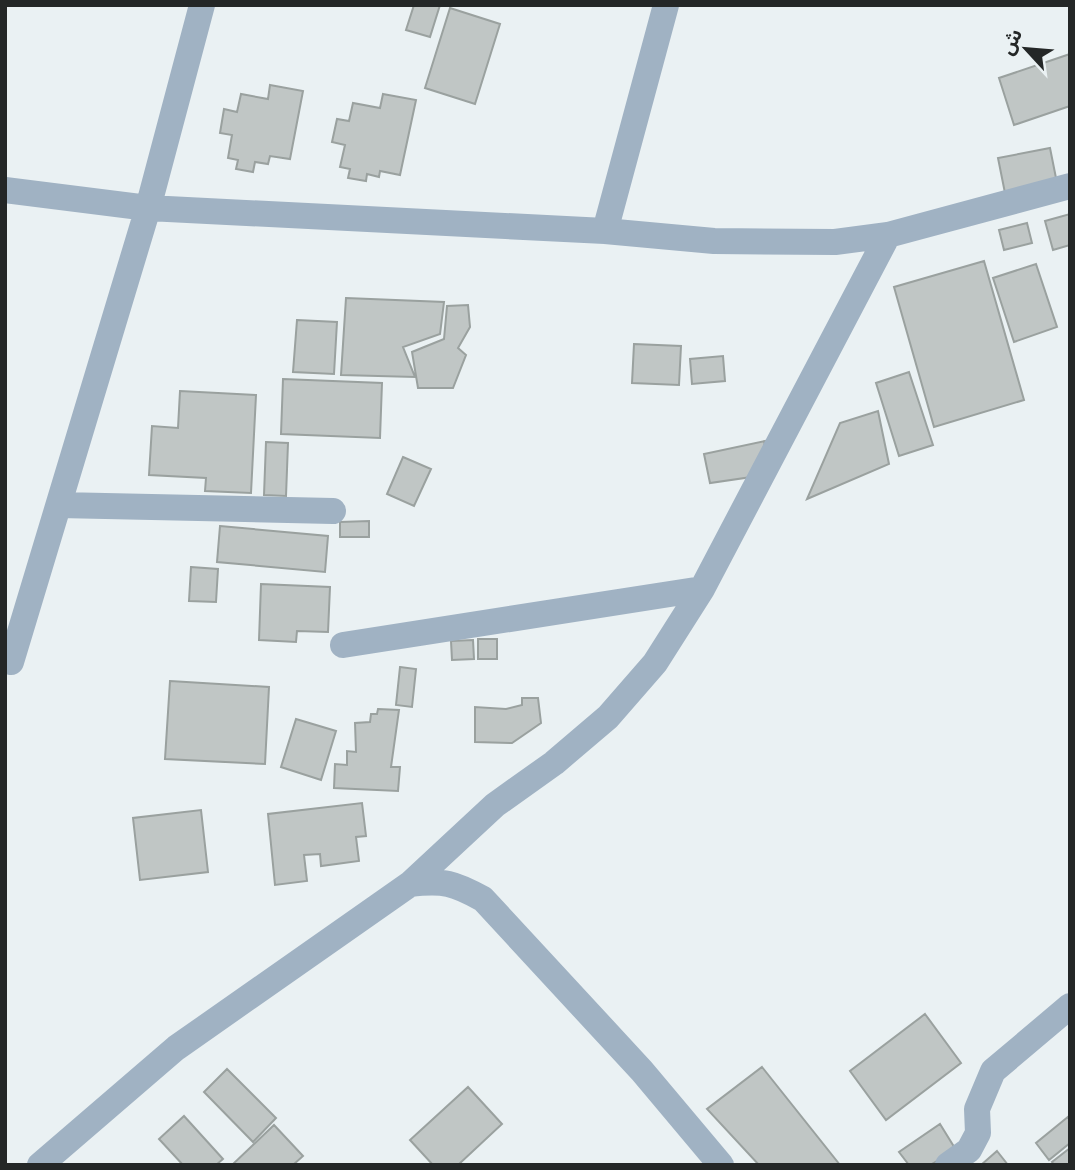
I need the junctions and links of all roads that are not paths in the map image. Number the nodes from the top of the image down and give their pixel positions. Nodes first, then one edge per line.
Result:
1 (202, 5) edge
2 (666, 5) edge
3 (1070, 186) edge
4 (5, 190) edge
5 (148, 208) junction
6 (606, 231) junction
7 (888, 235) junction
8 (59, 505) junction
9 (333, 511) dead end
10 (702, 589) junction
11 (342, 645) dead end
12 (11, 662) dead end
13 (410, 884) junction
14 (1070, 1006) edge
15 (40, 1165) edge
16 (722, 1165) edge
17 (948, 1165) edge

1 - 5 street
2 - 6 street
3 - 7 street
4 - 5 street
5 - 6 street
5 - 8 street
6 - 7 street
7 - 10 street
8 - 9 street
8 - 12 street
10 - 11 street
10 - 13 street
13 - 15 street
13 - 16 street
14 - 17 street

